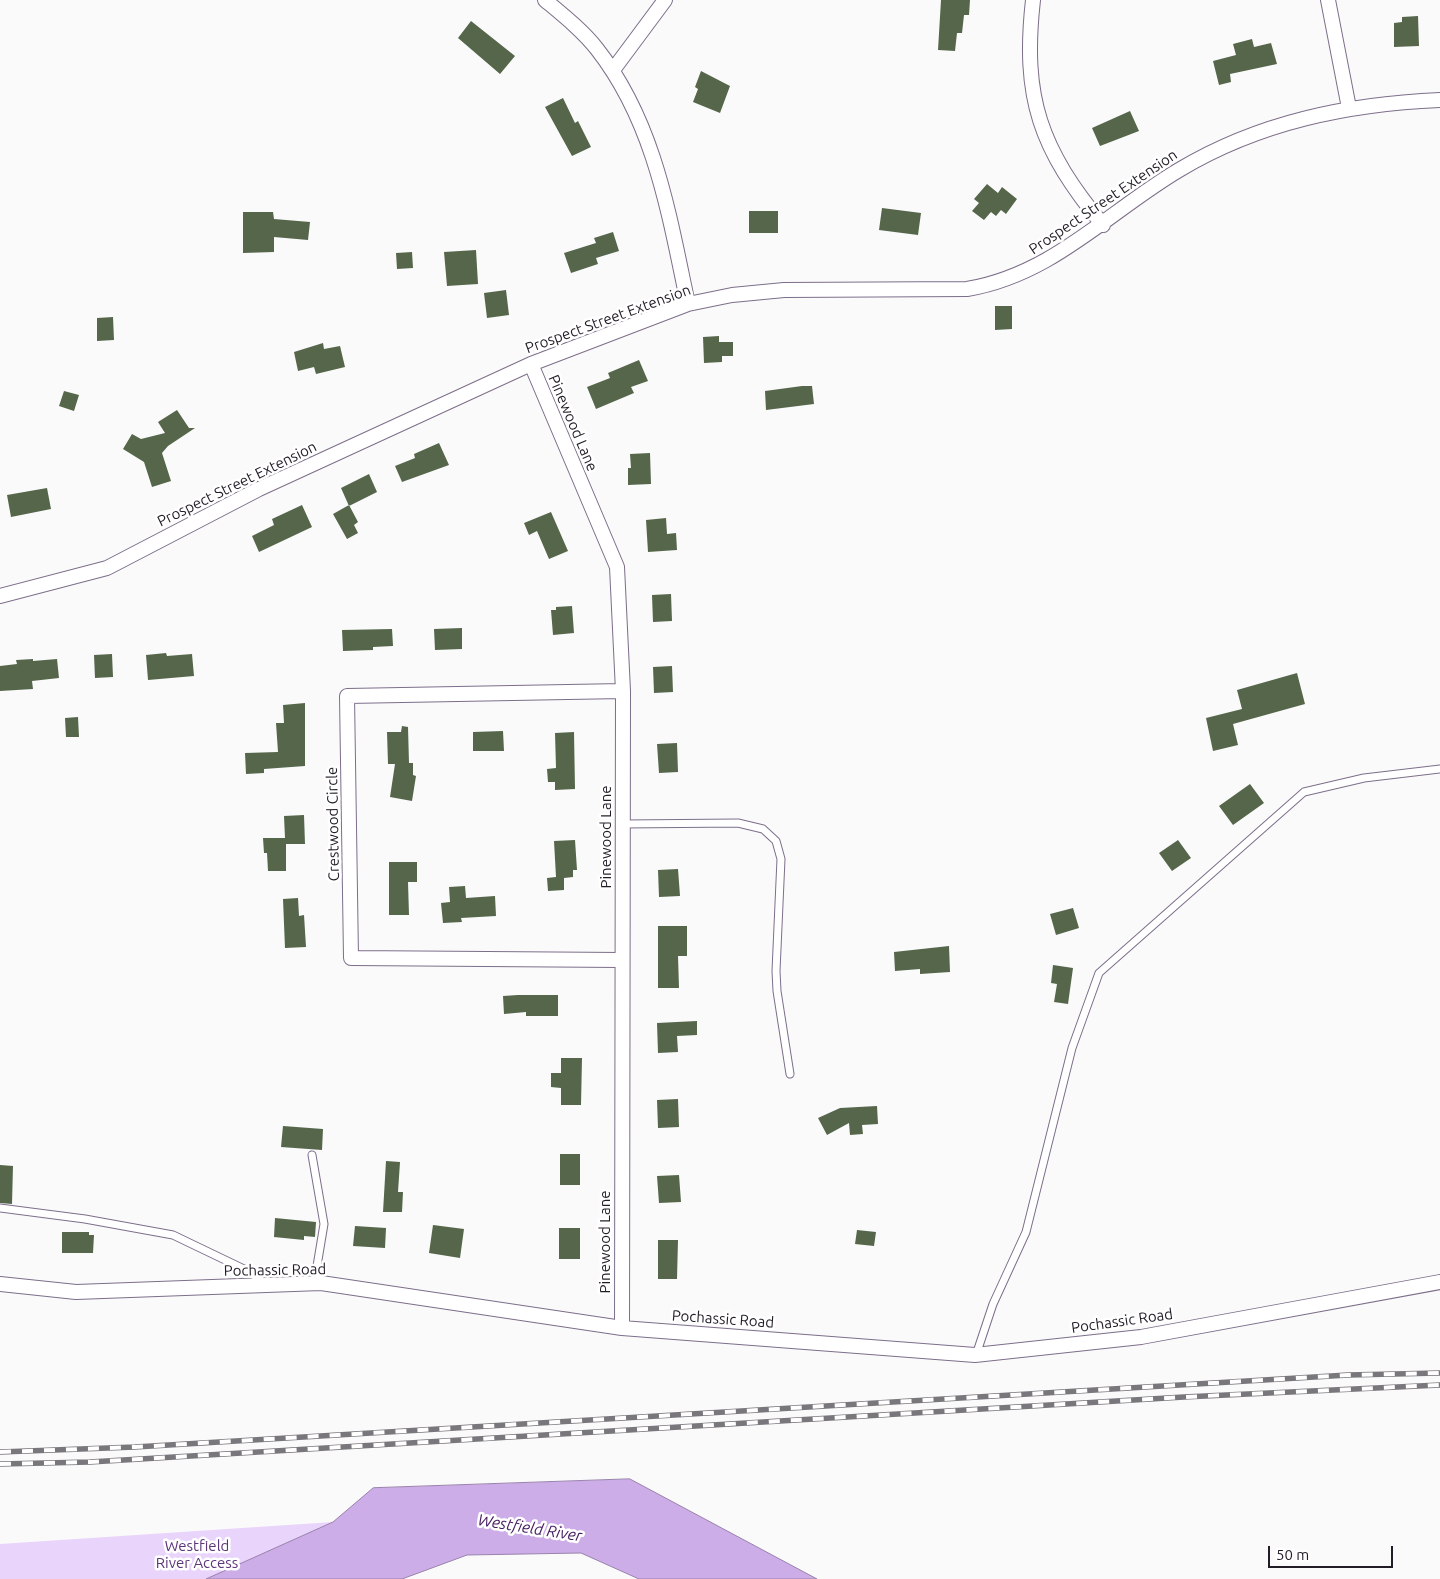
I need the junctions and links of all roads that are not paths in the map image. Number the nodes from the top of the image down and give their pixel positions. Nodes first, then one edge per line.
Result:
1 (545, 0) edge
2 (665, 0) edge
3 (1033, 0) edge
4 (1328, 0) edge
5 (613, 70) junction
6 (1440, 100) edge
7 (1350, 108) junction
8 (1103, 225) junction
9 (688, 304) junction
10 (531, 364) junction
11 (0, 596) edge
12 (623, 691) junction
13 (1440, 769) edge
14 (622, 824) junction
15 (621, 960) junction
16 (790, 1074) dead end
17 (312, 1155) dead end
18 (0, 1208) edge
19 (1440, 1282) edge
20 (0, 1284) edge
21 (314, 1284) junction
22 (268, 1285) junction
23 (622, 1328) junction
24 (975, 1355) junction

1 - 5 street
2 - 5 street
3 - 8 street
4 - 7 street
5 - 9 street
6 - 7 street, Prospect Street Extension
7 - 8 street, Prospect Street Extension
8 - 9 street, Prospect Street Extension
9 - 10 street, Prospect Street Extension
10 - 11 street, Prospect Street Extension
10 - 12 street, Pinewood Lane
12 - 14 street, Pinewood Lane
12 - 15 street, Crestwood Circle
13 - 24 lane
14 - 15 street, Pinewood Lane
14 - 16 lane
15 - 23 street, Pinewood Lane
17 - 21 lane
18 - 22 lane
19 - 24 street, Pochassic Road
20 - 22 street, Pochassic Road
21 - 22 street, Pochassic Road
21 - 23 street, Pochassic Road
23 - 24 street, Pochassic Road

